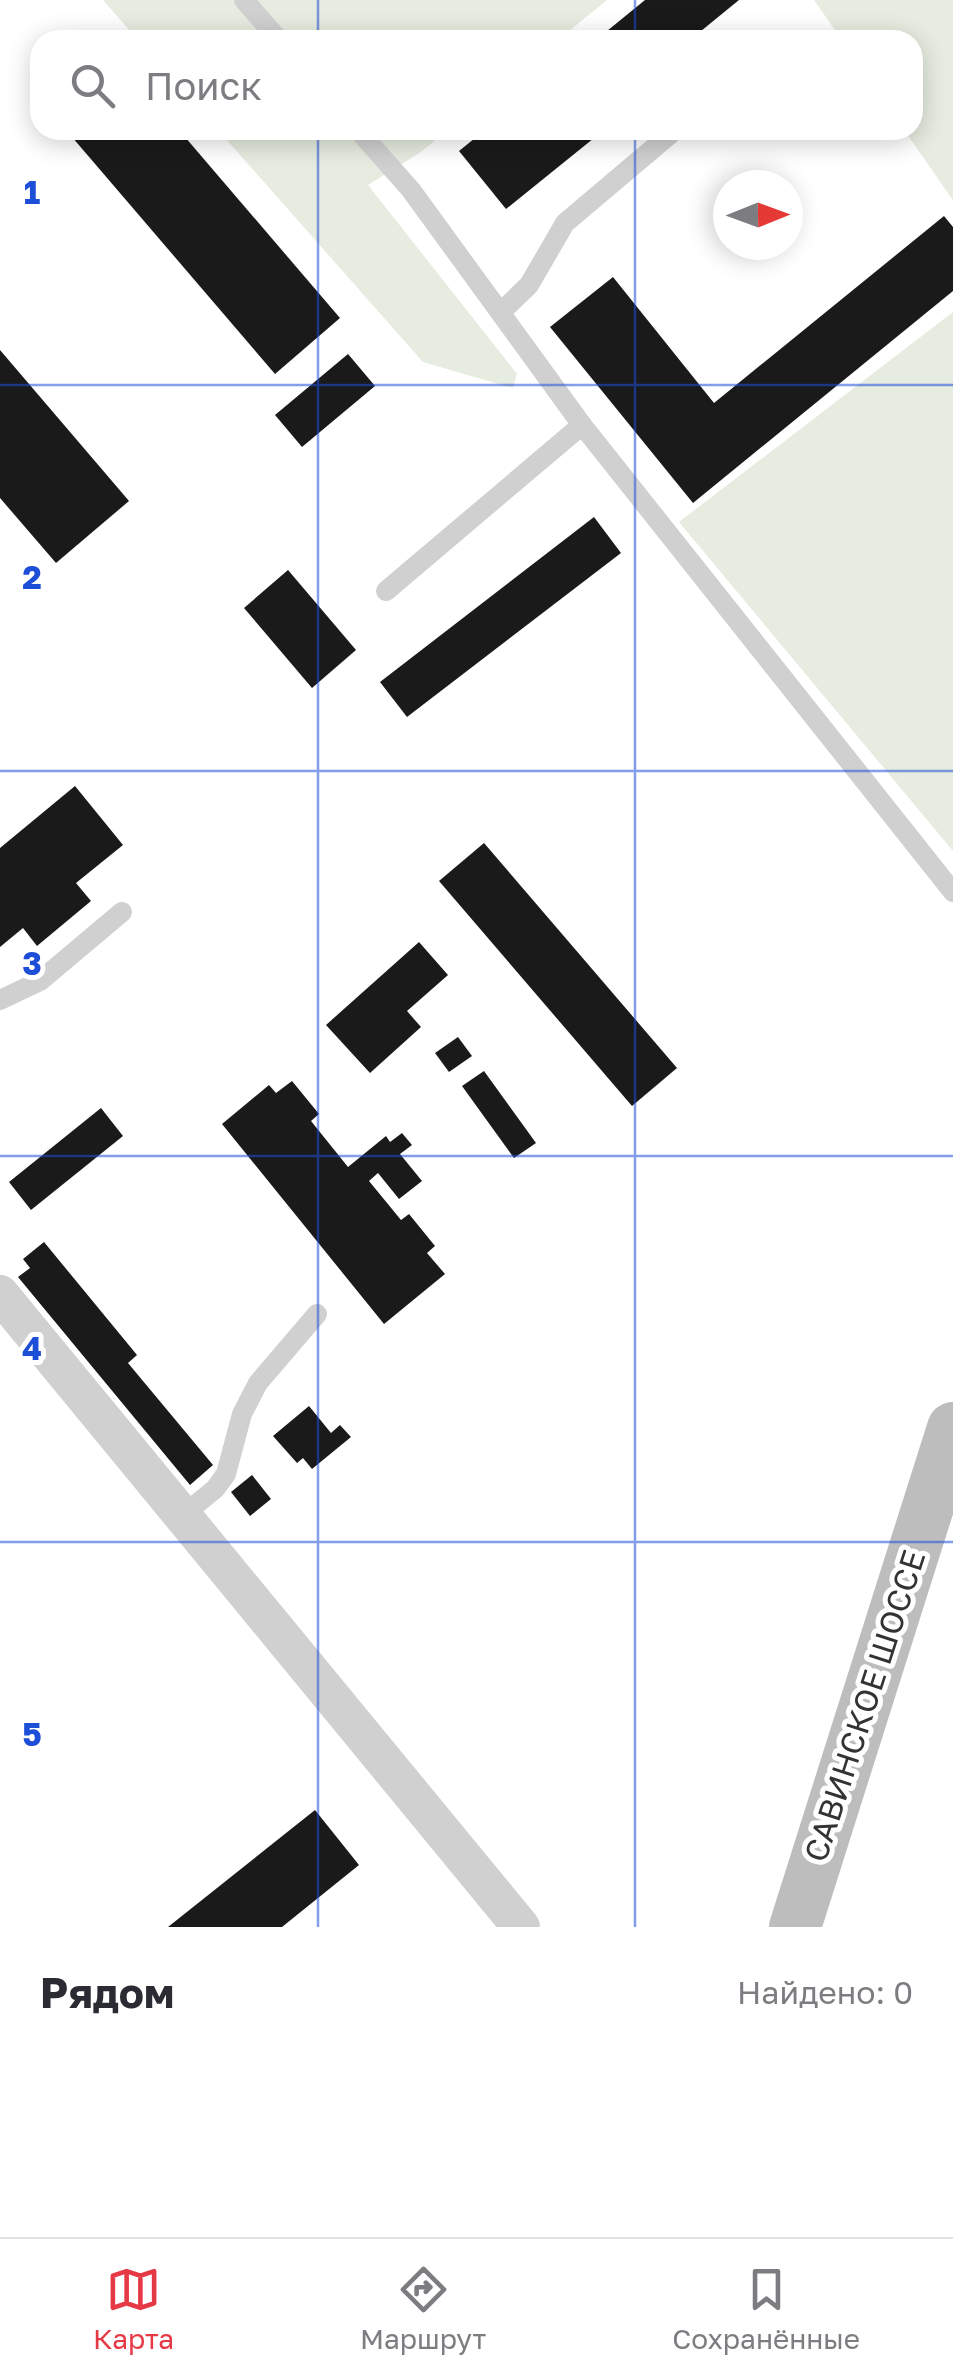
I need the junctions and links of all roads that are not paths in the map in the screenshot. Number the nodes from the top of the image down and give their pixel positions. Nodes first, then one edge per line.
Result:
1 (244, 0) edge
2 (270, 30) edge
3 (367, 140) edge
4 (663, 140) edge
5 (501, 312) junction
6 (582, 425) junction
7 (386, 591) dead end
8 (953, 892) edge
9 (122, 912) dead end
10 (0, 1000) edge
11 (3, 1304) edge
12 (317, 1314) dead end
13 (953, 1428) edge
14 (183, 1515) junction
15 (521, 1927) edge
16 (796, 1927) edge

1 - 2 lane
3 - 5 lane
4 - 5 lane
5 - 6 lane
6 - 7 lane
6 - 8 lane
9 - 10 lane
11 - 14 street
12 - 14 lane
13 - 16 street, САВИНСКОЕ ШОССЕ
14 - 15 street

